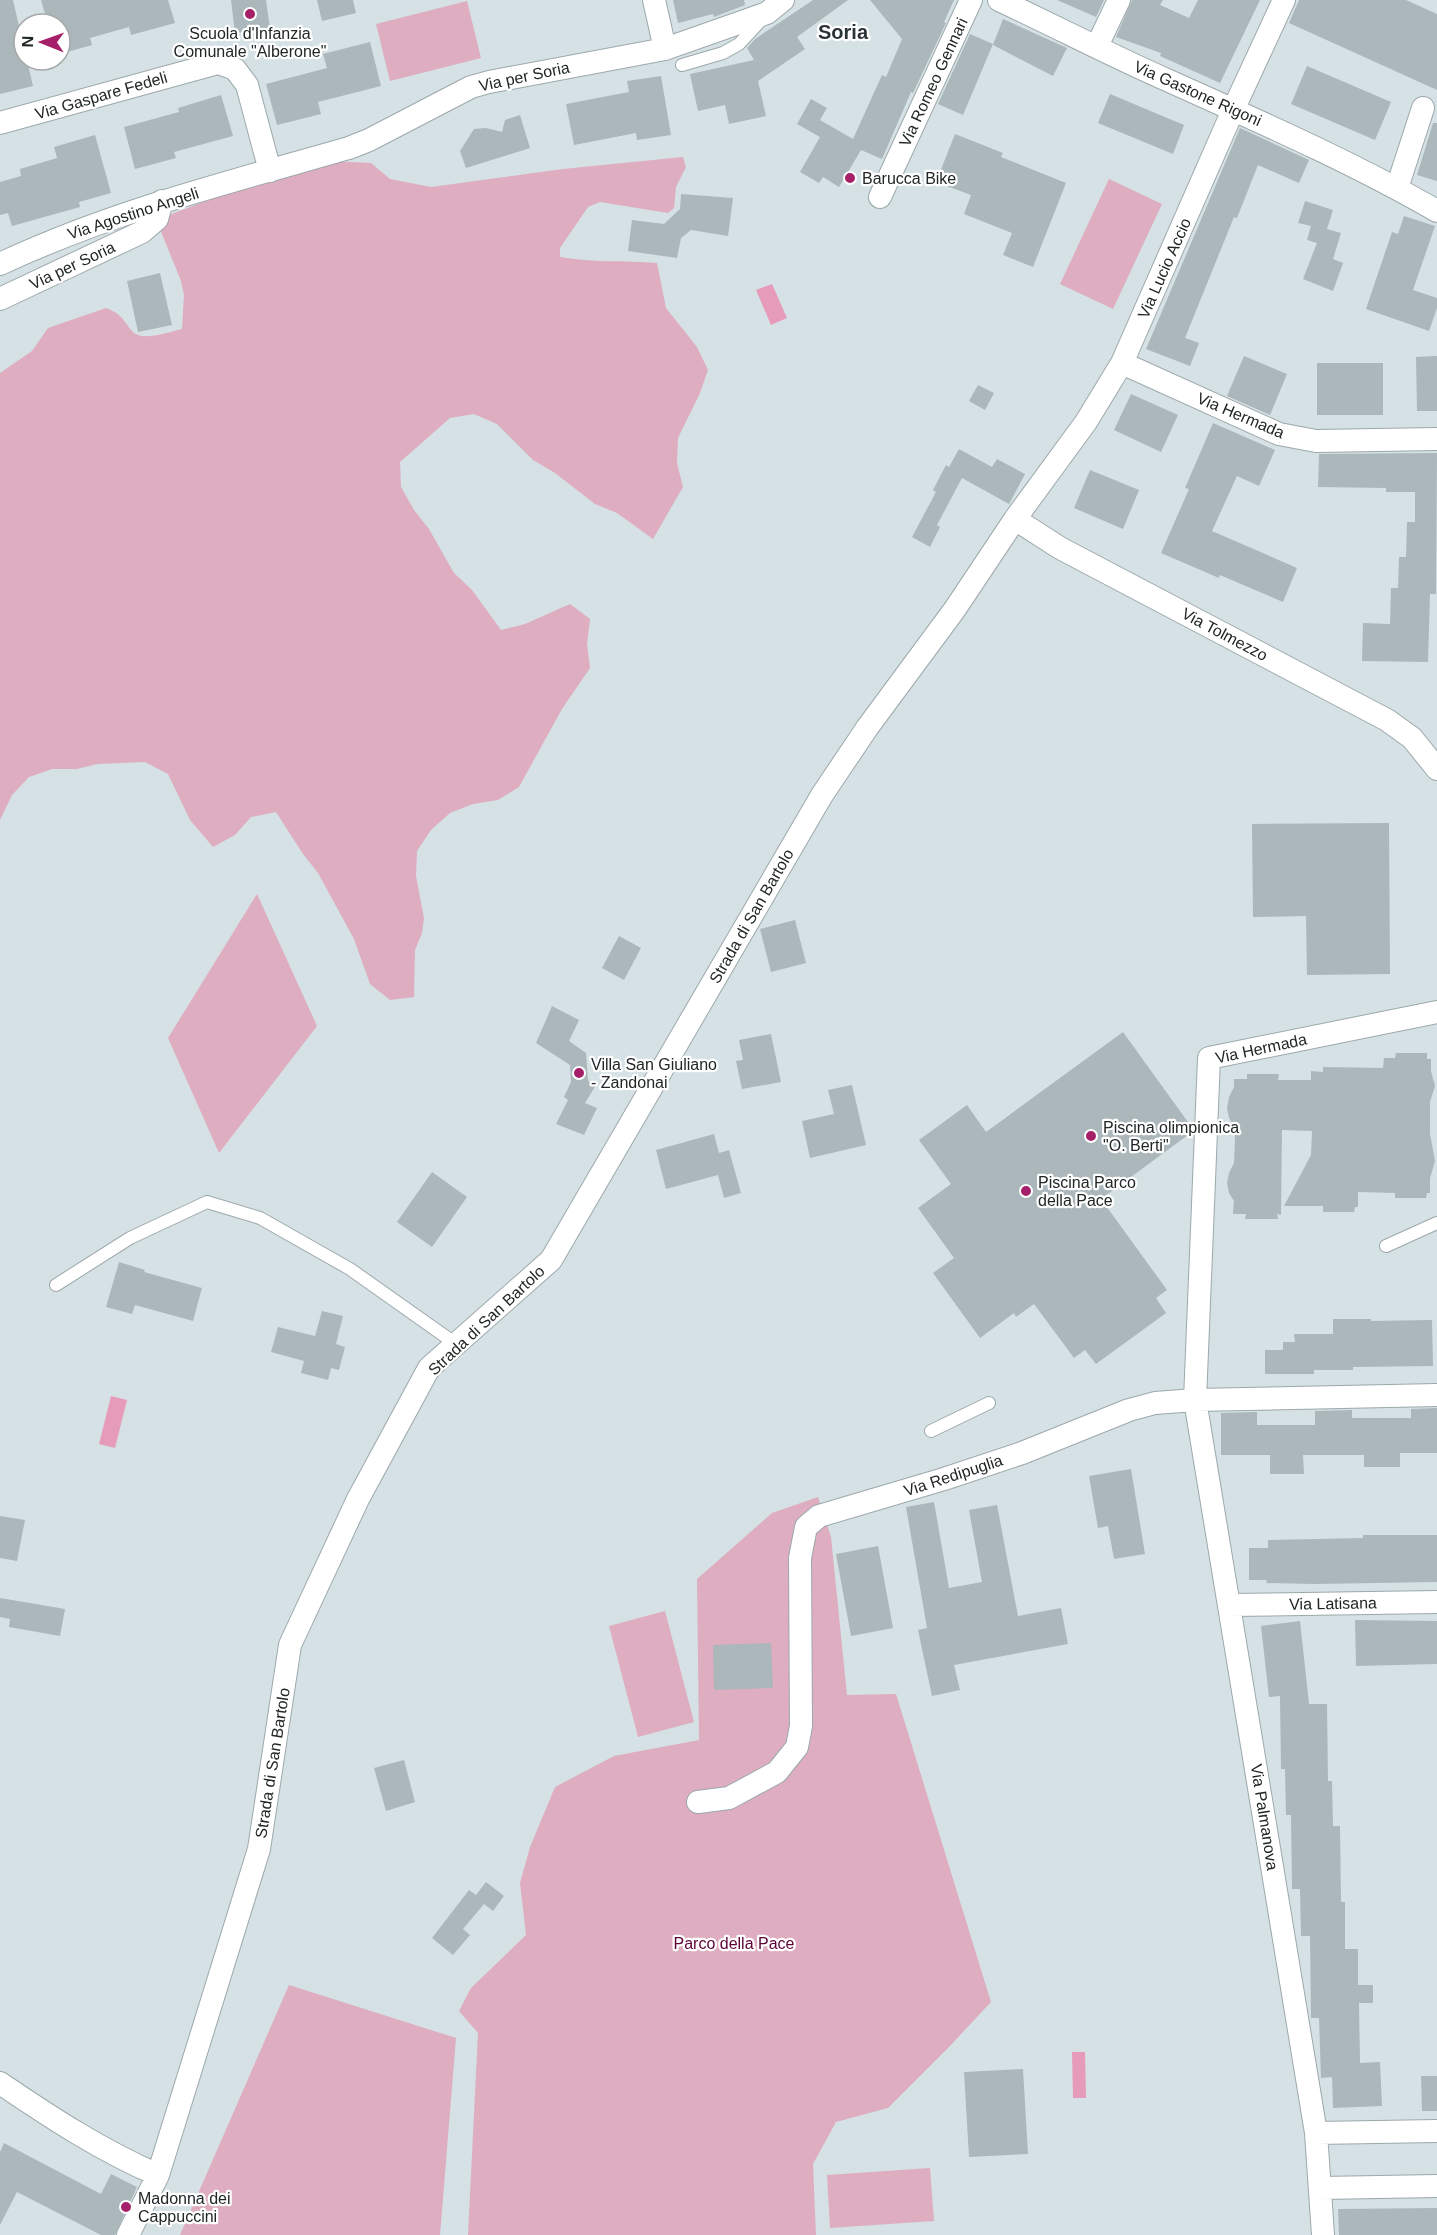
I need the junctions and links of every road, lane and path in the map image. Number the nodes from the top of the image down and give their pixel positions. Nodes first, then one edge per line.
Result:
1 (654, 0) edge
2 (971, 0) edge
3 (999, 0) edge
4 (1119, 0) edge
5 (1284, 0) edge
6 (775, 7) edge
7 (1097, 46) junction
8 (665, 48) junction
9 (682, 65) dead end
10 (1234, 108) junction
11 (1423, 108) dead end
12 (0, 123) edge
13 (270, 171) junction
14 (1397, 188) junction
15 (880, 197) dead end
16 (162, 201) junction
17 (1437, 211) edge
18 (0, 264) edge
19 (0, 298) edge
20 (1122, 363) junction
21 (1437, 439) edge
22 (1015, 519) junction
23 (1434, 755) edge
24 (1437, 1012) edge
25 (1437, 1223) edge
26 (1386, 1246) dead end
27 (56, 1285) dead end
28 (456, 1344) junction
29 (1437, 1395) edge
30 (1195, 1400) junction
31 (989, 1403) dead end
32 (931, 1431) dead end
33 (1437, 1602) edge
34 (1230, 1605) junction
35 (698, 1802) dead end
36 (0, 2083) edge
37 (1437, 2131) edge
38 (1316, 2133) junction
39 (158, 2175) junction
40 (1437, 2186) edge
41 (1321, 2188) junction
42 (128, 2235) edge
43 (1323, 2235) edge

1 - 8 street
2 - 15 street, Via Romeo Gennari
3 - 7 street, Via Gastone Rigoni
4 - 7 street
5 - 10 street, Via Lucio Accio
6 - 8 street, Via per Soria
6 - 9 lane
7 - 10 street, Via Gastone Rigoni
8 - 13 street, Via per Soria
10 - 14 street, Via Gastone Rigoni
10 - 20 street, Via Lucio Accio
11 - 14 street
12 - 13 street, Via Gaspare Fedeli
13 - 16 street, Via Agostino Angeli
14 - 17 street, Via Gastone Rigoni
16 - 18 street, Via Agostino Angeli
16 - 19 street, Via per Soria
20 - 21 street, Via Hermada
20 - 22 street, Via Lucio Accio
22 - 23 street, Via Tolmezzo
22 - 28 street, Strada di San Bartolo
24 - 30 street, Via Hermada
25 - 26 lane
27 - 28 lane
28 - 39 street, Strada di San Bartolo
29 - 30 street, Via Redipuglia
30 - 34 street, Via Palmanova
30 - 35 street, Via Redipuglia
31 - 32 lane
33 - 34 street, Via Latisana
34 - 38 street, Via Palmanova
36 - 39 street
37 - 38 street
38 - 41 street, Via Palmanova
39 - 42 street, Strada di San Bartolo
40 - 41 street
41 - 43 street, Via Palmanova

